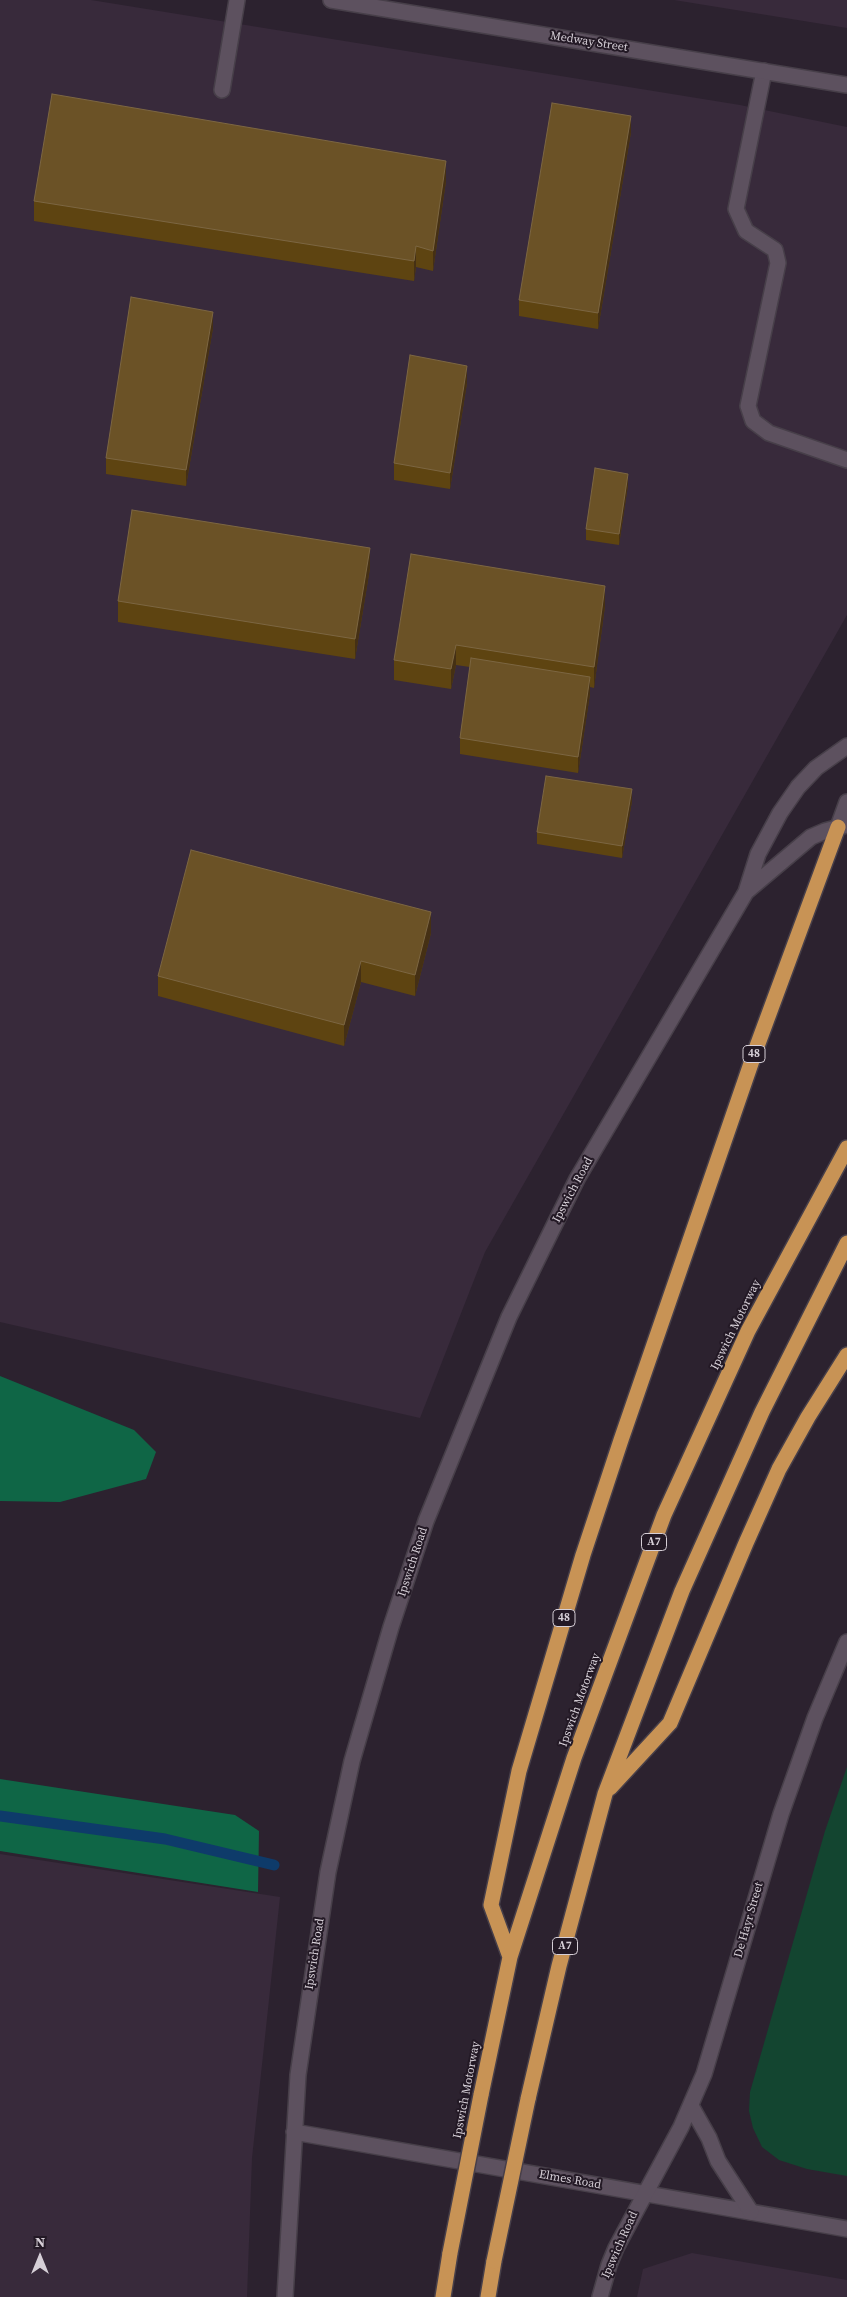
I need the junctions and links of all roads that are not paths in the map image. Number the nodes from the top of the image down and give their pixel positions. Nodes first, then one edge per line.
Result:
1 (237, 0) edge
2 (332, 0) edge
3 (361, 3) edge
4 (764, 71) junction
5 (847, 85) edge
6 (222, 90) dead end
7 (847, 460) edge
8 (847, 746) edge
9 (847, 802) edge
10 (842, 826) edge
11 (746, 892) junction
12 (847, 1148) edge
13 (847, 1243) edge
14 (847, 1354) edge
15 (847, 1642) edge
16 (605, 1794) junction
17 (510, 1957) junction
18 (691, 2106) junction
19 (294, 2132) junction
20 (644, 2194) junction
21 (751, 2212) junction
22 (847, 2228) edge
23 (285, 2297) edge
24 (442, 2297) edge
25 (488, 2297) edge
26 (600, 2297) edge

1 - 6 street
2 - 3 street, Medway Street
3 - 4 street, Medway Street
4 - 5 street, Medway Street
4 - 7 street
8 - 11 street, Ipswich Road
9 - 10 street, 48
10 - 11 street, Ipswich Road
10 - 17 highway, 48
11 - 19 street, Ipswich Road
12 - 17 highway, Ipswich Motorway / A7
13 - 16 highway, A7
14 - 16 highway
15 - 18 street, De Hayr Street
16 - 25 highway, A7, bridge
17 - 24 highway, Ipswich Motorway / A7, bridge
18 - 20 street, De Hayr Street
18 - 21 street
19 - 20 street, Elmes Road
19 - 23 street, Ipswich Road
20 - 21 street, Elmes Road
20 - 26 street, Ipswich Road
21 - 22 street, Elmes Road

